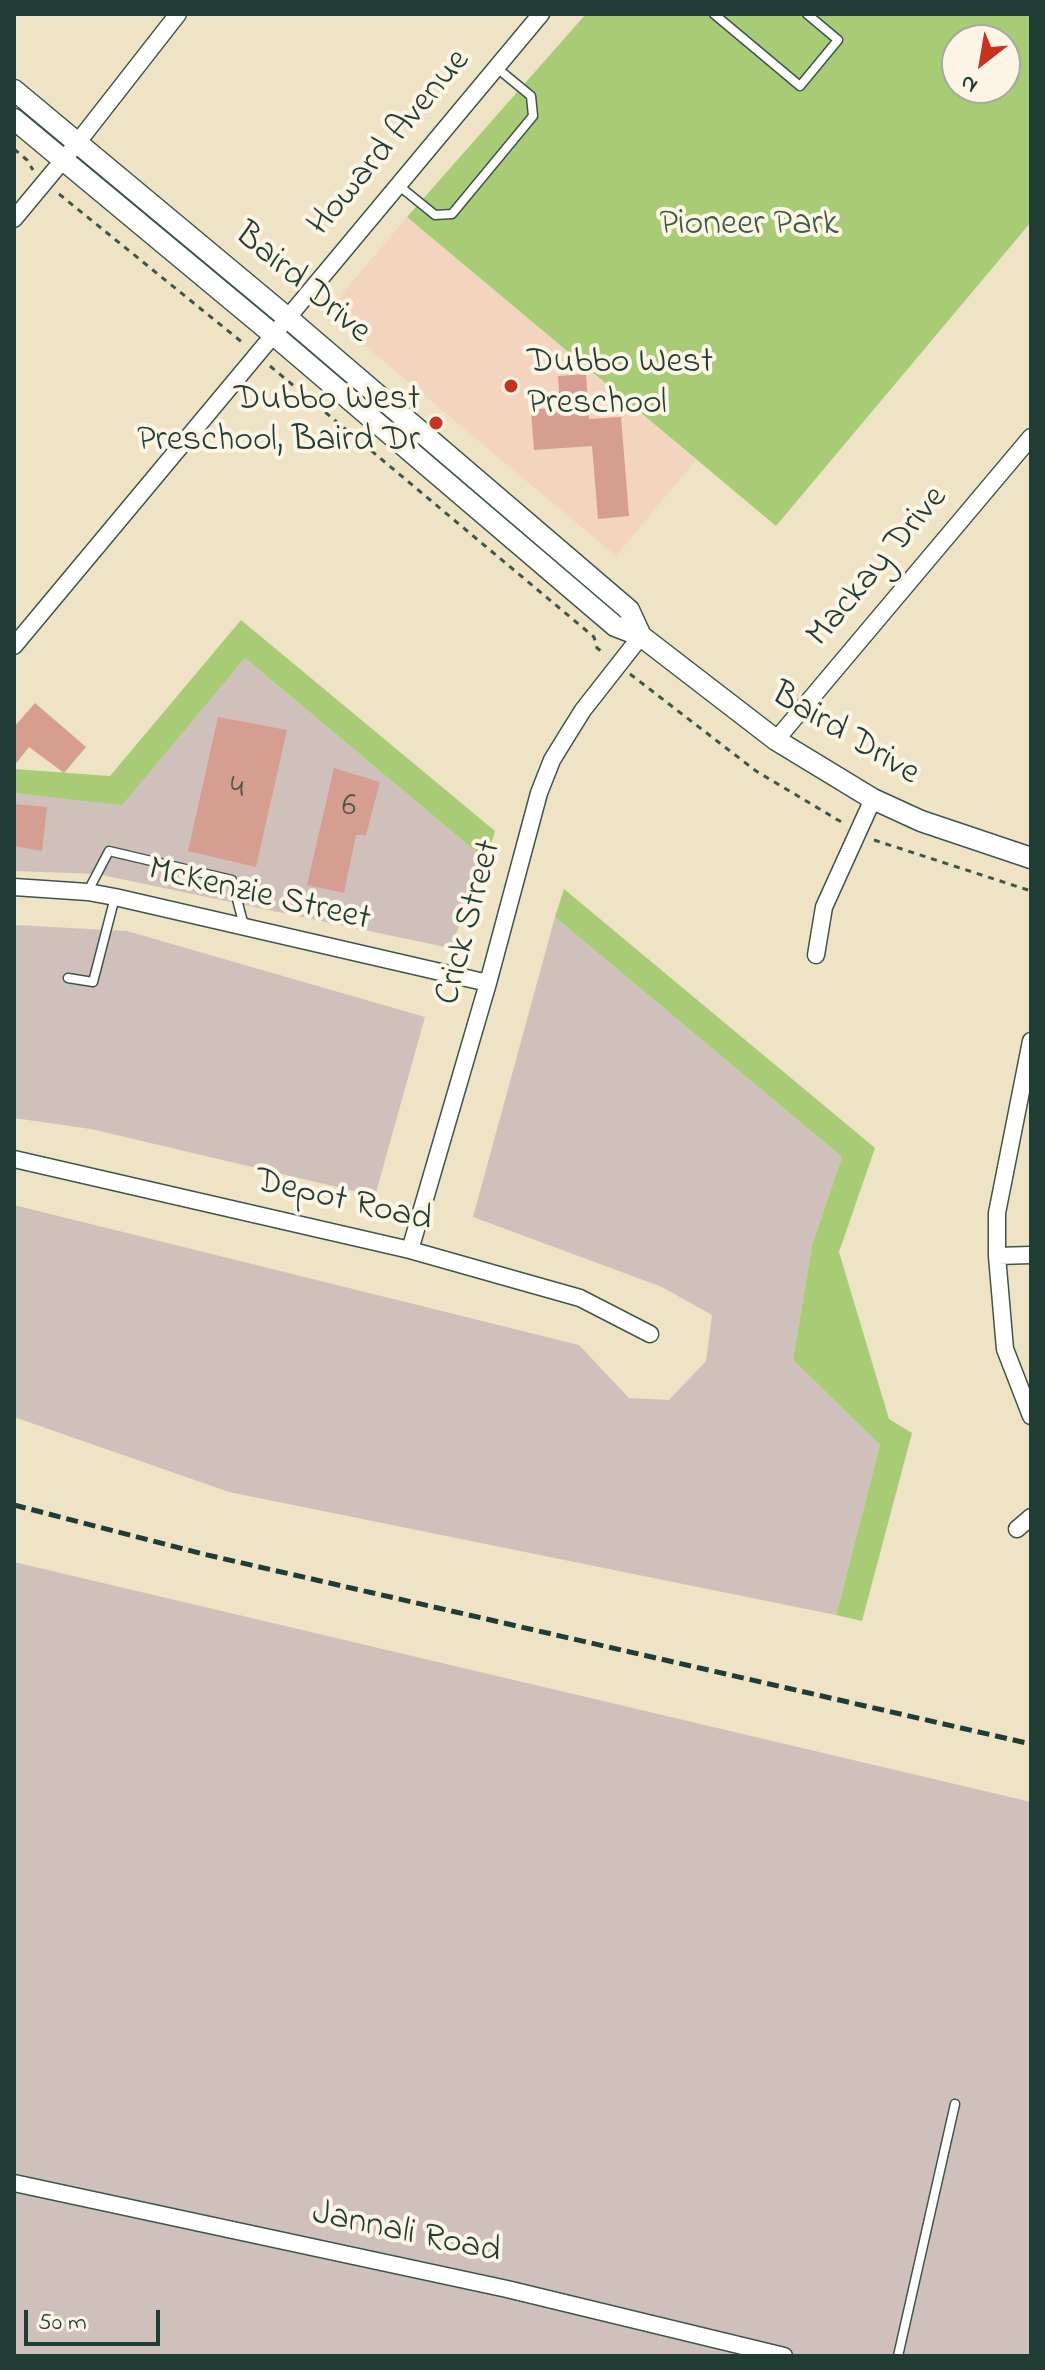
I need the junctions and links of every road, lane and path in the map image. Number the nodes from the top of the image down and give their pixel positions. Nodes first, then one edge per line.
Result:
1 (178, 14) edge
2 (541, 14) edge
3 (714, 14) edge
4 (807, 14) edge
5 (497, 68) junction
6 (14, 90) edge
7 (14, 119) edge
8 (78, 142) junction
9 (64, 160) junction
10 (397, 185) junction
11 (14, 219) edge
12 (289, 319) junction
13 (275, 336) junction
14 (1031, 437) edge
15 (641, 636) junction
16 (14, 646) edge
17 (776, 740) junction
18 (873, 799) junction
19 (1031, 858) edge
20 (14, 887) edge
21 (88, 892) junction
22 (115, 897) junction
23 (244, 926) junction
24 (816, 955) dead end
25 (68, 978) dead end
26 (488, 983) junction
27 (1031, 1041) edge
28 (14, 1159) edge
29 (410, 1250) junction
30 (1031, 1255) edge
31 (997, 1256) junction
32 (650, 1334) dead end
33 (1031, 1416) edge
34 (1031, 1517) edge
35 (1017, 1529) dead end
36 (955, 2104) dead end
37 (14, 2183) edge
38 (784, 2356) edge
39 (898, 2356) edge

1 - 8 street
2 - 5 street, Howard Avenue
3 - 4 lane
5 - 10 street, Howard Avenue
5 - 10 lane
6 - 8 street, Baird Drive
7 - 9 street, Baird Drive
8 - 9 street
8 - 12 street, Baird Drive
9 - 11 street
9 - 13 street, Baird Drive
10 - 12 street, Howard Avenue
12 - 13 street, Howard Avenue
12 - 15 street, Baird Drive
13 - 15 street, Baird Drive
13 - 16 street, Howard Avenue
14 - 17 street, Mackay Drive
15 - 17 street, Baird Drive
15 - 26 street, Crick Street
17 - 18 street, Baird Drive
18 - 19 street, Baird Drive
18 - 24 street
20 - 21 street, McKenzie Street
21 - 22 street, McKenzie Street
21 - 23 lane
22 - 23 street, McKenzie Street
22 - 25 lane
23 - 26 street, McKenzie Street
26 - 29 street, Crick Street
27 - 31 street
28 - 29 street, Depot Road
29 - 32 street, Depot Road
30 - 31 street
31 - 33 street
34 - 35 street
36 - 39 lane
37 - 38 street, Jannali Road

